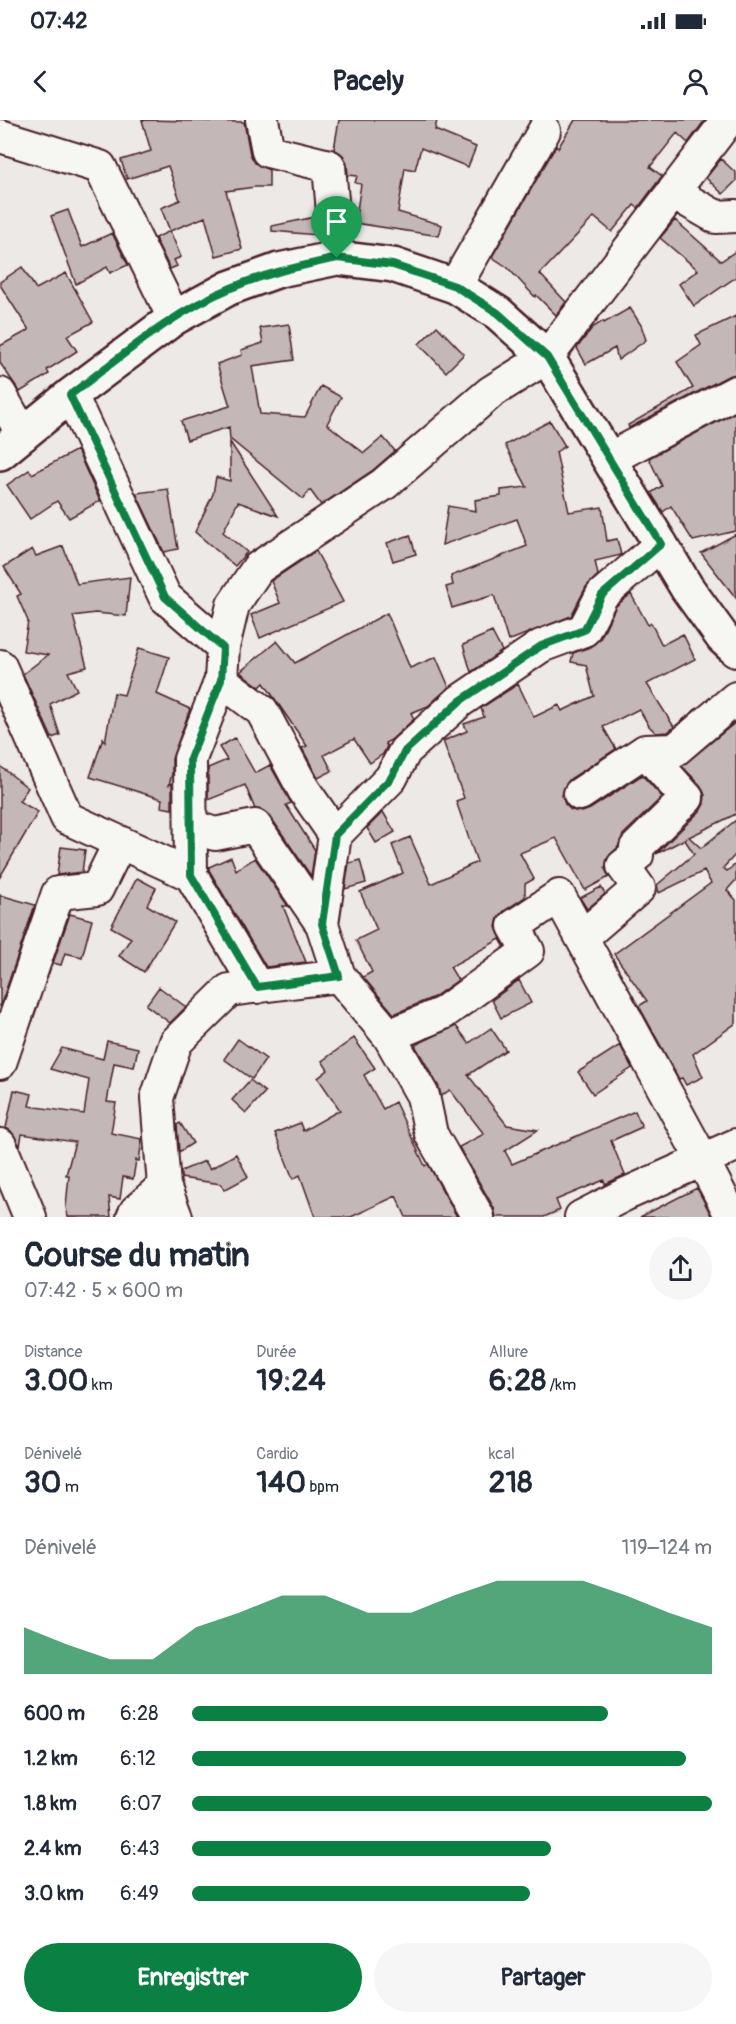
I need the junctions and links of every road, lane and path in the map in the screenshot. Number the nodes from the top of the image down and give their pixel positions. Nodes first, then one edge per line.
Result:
1 (262, 120) edge
2 (728, 120) edge
3 (544, 131) dead end
4 (0, 136) edge
5 (674, 193) junction
6 (736, 216) edge
7 (337, 258) junction
8 (455, 286) junction
9 (174, 318) junction
10 (547, 357) junction
11 (736, 393) edge
12 (0, 394) edge
13 (70, 395) junction
14 (12, 444) edge
15 (609, 459) junction
16 (661, 544) junction
17 (223, 648) junction
18 (736, 650) edge
19 (0, 666) edge
20 (221, 680) junction
21 (736, 698) edge
22 (645, 752) junction
23 (580, 794) dead end
24 (191, 826) junction
25 (335, 835) junction
26 (120, 842) junction
27 (191, 875) junction
28 (322, 924) junction
29 (582, 937) junction
30 (339, 976) junction
31 (257, 987) junction
32 (389, 1036) junction
33 (0, 1063) edge
34 (0, 1145) edge
35 (736, 1145) edge
36 (702, 1159) junction
37 (164, 1186) junction
38 (629, 1206) edge
39 (30, 1217) edge
40 (133, 1217) edge
41 (176, 1217) edge
42 (478, 1217) edge
43 (581, 1217) edge
44 (732, 1217) edge

1 - 7 street
2 - 5 street
3 - 8 street
4 - 9 street
5 - 6 street
5 - 10 street
7 - 8 main road
7 - 9 main road
8 - 10 main road
9 - 13 main road
10 - 15 main road
10 - 17 street
11 - 15 street
12 - 14 street
13 - 14 main road
13 - 17 street
15 - 16 main road
16 - 18 main road
16 - 25 street
17 - 20 street
19 - 26 street
20 - 24 street
20 - 25 street
21 - 22 street
22 - 23 street
22 - 29 street
24 - 27 street
24 - 28 street
25 - 28 street
26 - 27 street
26 - 33 street
27 - 31 street
28 - 30 street
29 - 32 street
29 - 36 street
30 - 31 street
30 - 32 street
31 - 37 street
32 - 42 street
34 - 39 street
35 - 36 street
36 - 38 street
36 - 44 street
37 - 40 street
37 - 41 street
38 - 43 street

